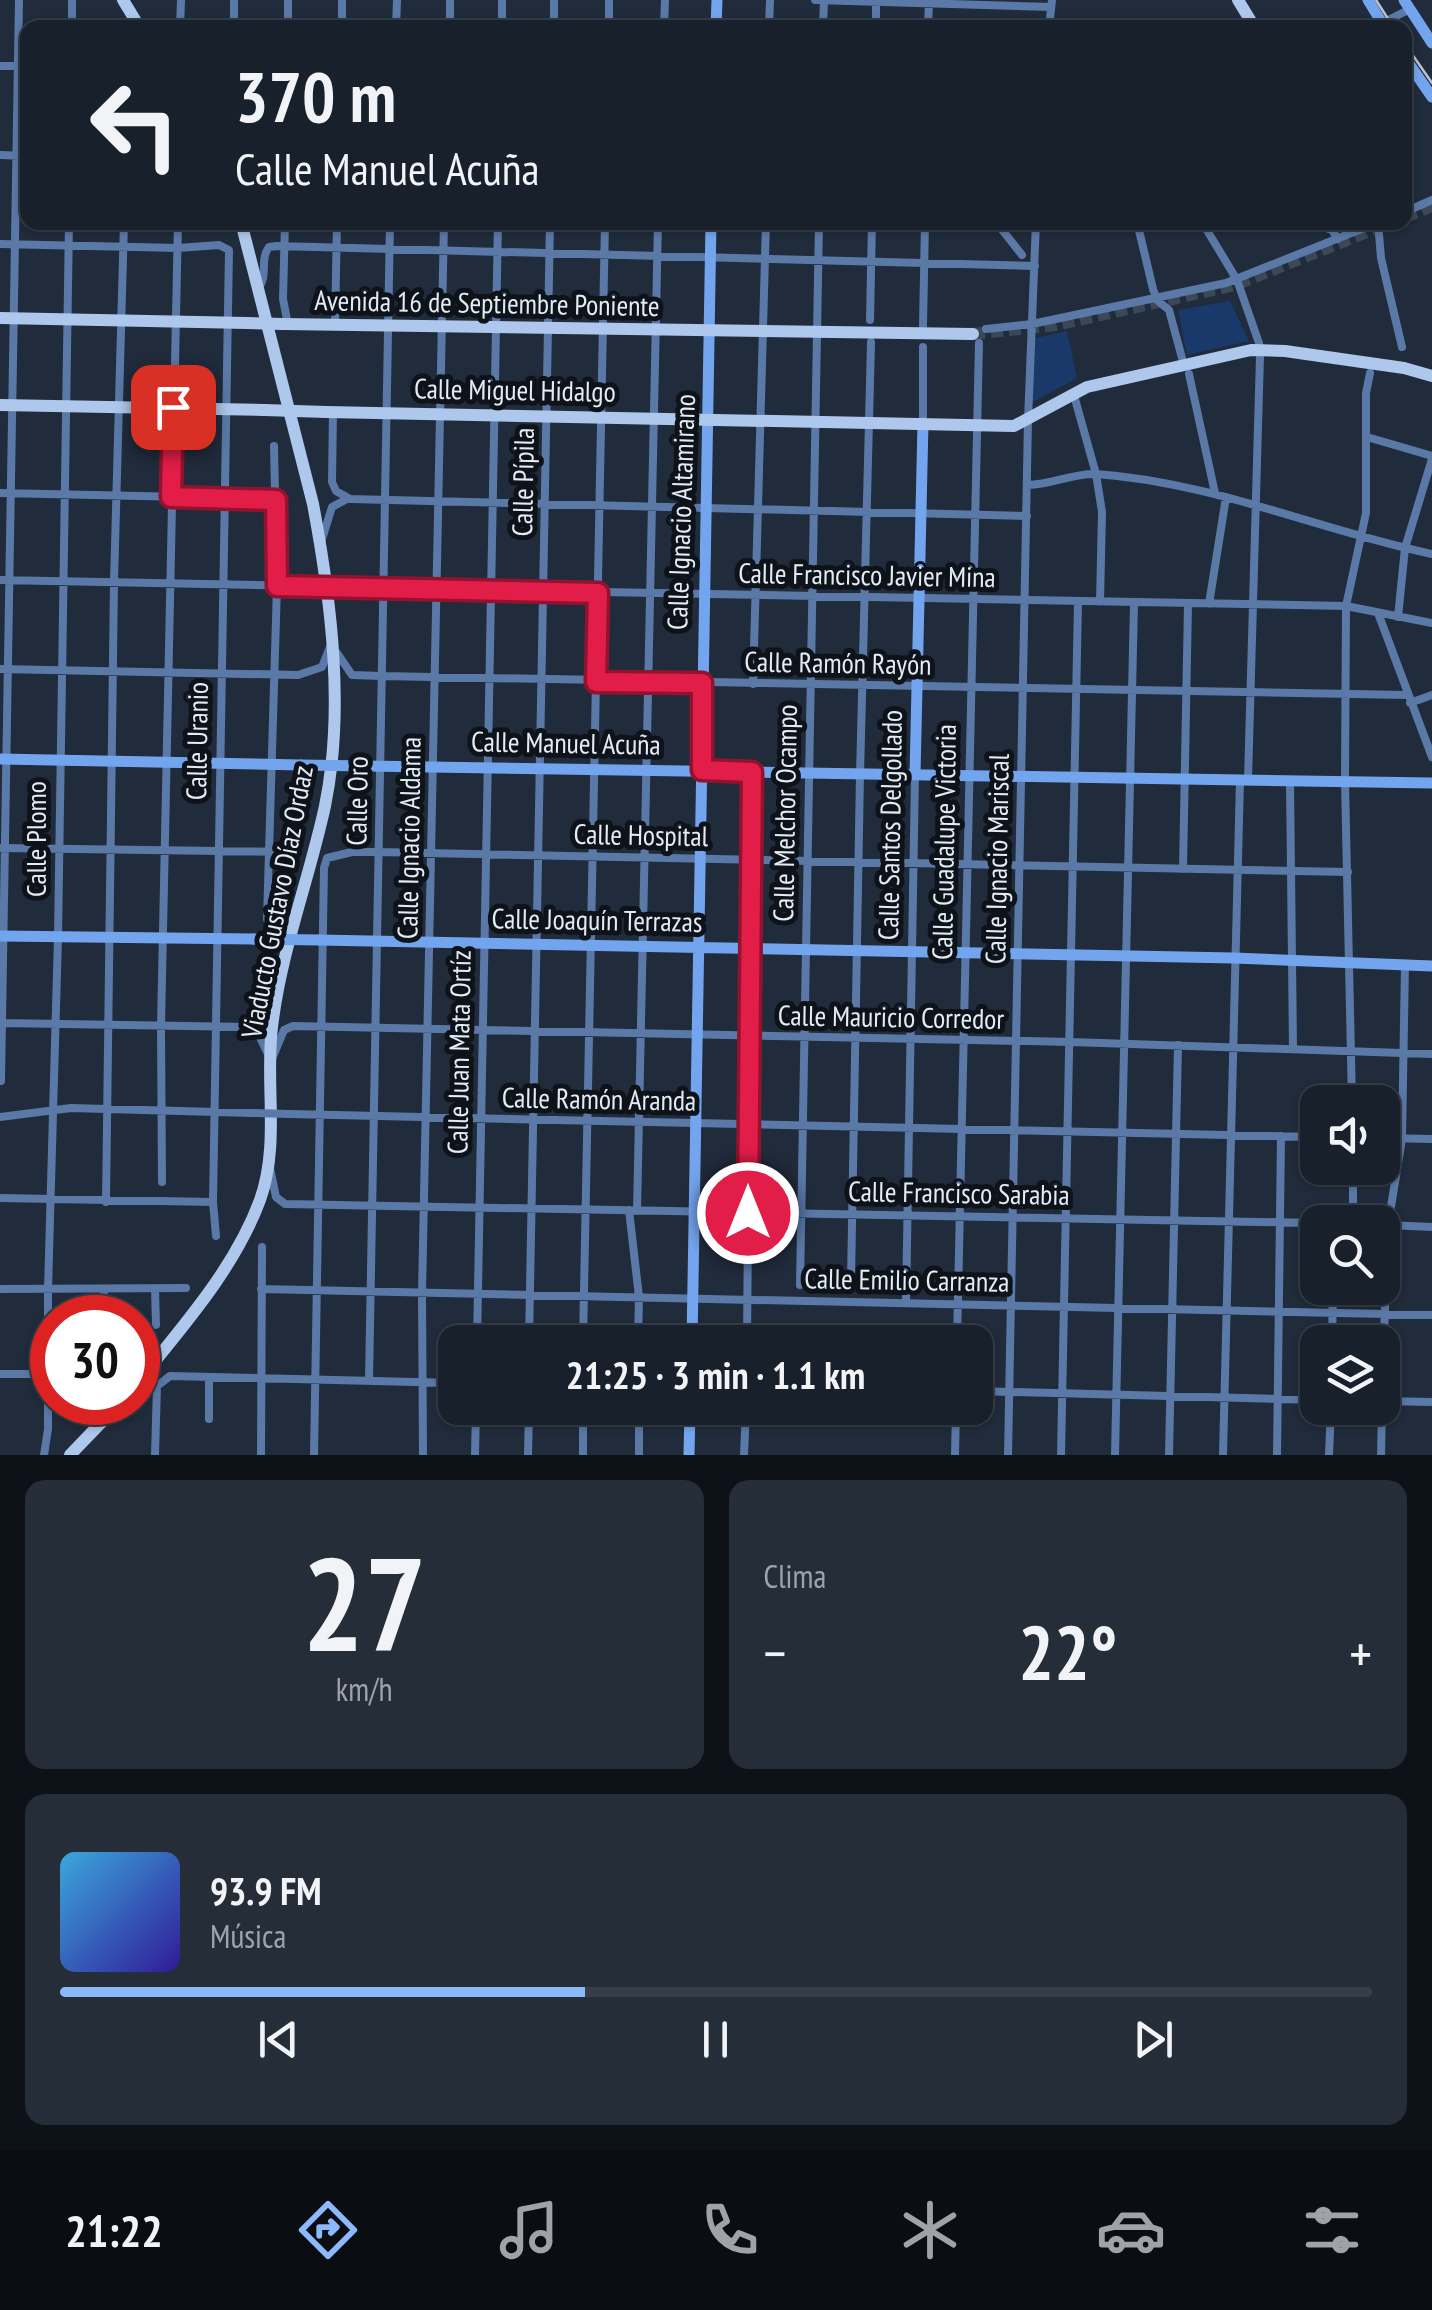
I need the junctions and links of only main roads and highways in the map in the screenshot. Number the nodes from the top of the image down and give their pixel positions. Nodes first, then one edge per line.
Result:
1 (243, 230) edge
2 (7, 318) edge
3 (979, 335) tunnel mouth
4 (1432, 376) edge
5 (6, 405) edge
6 (160, 1354) edge
7 (99, 1425) edge
8 (70, 1455) edge

1 - 6 main road, Viaducto Gustavo Díaz Ordaz
2 - 3 main road, Avenida 16 de Septiembre Poniente, bridge
4 - 5 main road, Calle Miguel Hidalgo, bridge
7 - 8 main road

